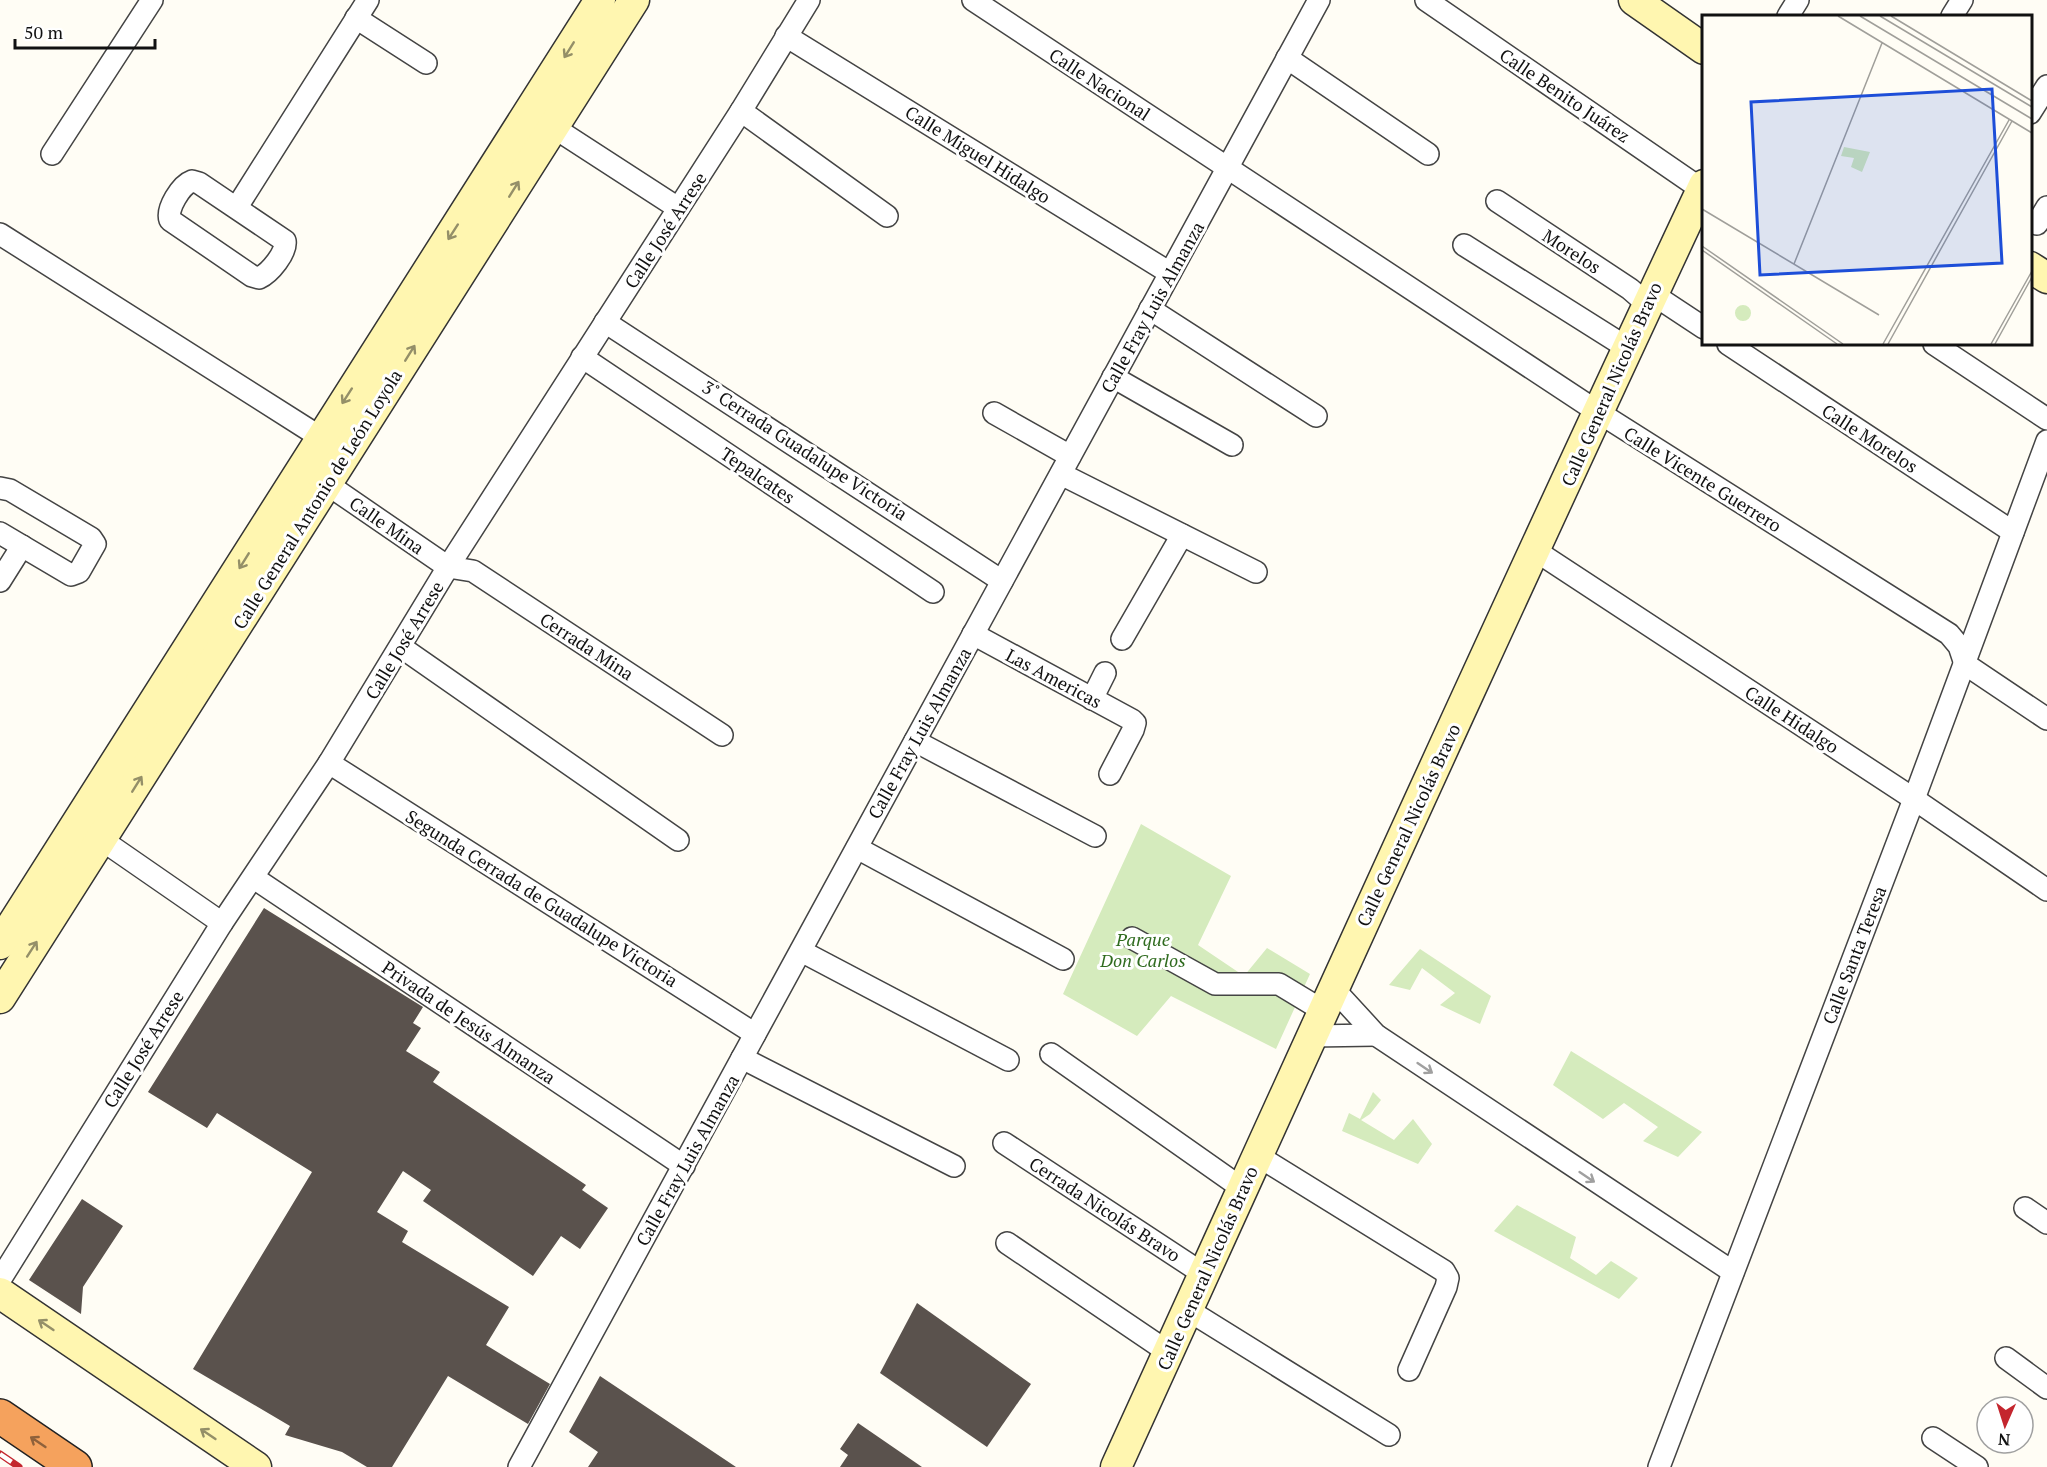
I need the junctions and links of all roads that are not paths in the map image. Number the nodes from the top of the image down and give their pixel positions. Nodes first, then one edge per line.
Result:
1 (152, 0) edge
2 (600, 0) edge
3 (634, 0) edge
4 (809, 0) edge
5 (973, 0) edge
6 (1319, 0) edge
7 (1426, 0) edge
8 (1634, 0) edge
9 (1798, 0) edge
10 (1962, 0) edge
11 (362, 9) edge
12 (1789, 15) edge
13 (1953, 15) edge
14 (786, 36) junction
15 (1702, 48) edge
16 (1287, 58) junction
17 (426, 63) dead end
18 (2047, 86) edge
19 (2032, 110) edge
20 (741, 111) junction
21 (554, 127) junction
22 (52, 154) dead end
23 (1428, 154) dead end
24 (1228, 168) junction
25 (1702, 187) edge
26 (1702, 190) edge
27 (1497, 201) dead end
28 (237, 207) junction
29 (678, 208) junction
30 (887, 216) dead end
31 (0, 234) edge
32 (1464, 244) dead end
33 (2032, 268) edge
34 (1170, 273) junction
35 (2047, 278) edge
36 (1649, 298) junction
37 (1150, 309) junction
38 (605, 322) junction
39 (1702, 327) edge
40 (1730, 345) edge
41 (1936, 345) edge
42 (1626, 347) junction
43 (582, 357) junction
44 (1113, 377) junction
45 (994, 412) dead end
46 (1598, 412) junction
47 (1316, 416) dead end
48 (2047, 419) edge
49 (320, 437) junction
50 (1232, 445) dead end
51 (2045, 450) edge
52 (1065, 465) junction
53 (327, 484) junction
54 (0, 488) edge
55 (2013, 532) junction
56 (0, 534) edge
57 (1182, 535) junction
58 (22, 546) junction
59 (1536, 551) junction
60 (448, 567) junction
61 (1256, 573) dead end
62 (1002, 580) junction
63 (0, 581) edge
64 (933, 592) dead end
65 (973, 634) junction
66 (1122, 639) dead end
67 (401, 647) junction
68 (1965, 664) junction
69 (1105, 673) dead end
70 (1092, 699) junction
71 (2047, 719) edge
72 (722, 735) dead end
73 (915, 741) junction
74 (329, 763) junction
75 (1110, 774) dead end
76 (1914, 799) junction
77 (1095, 836) dead end
78 (102, 840) junction
79 (678, 840) dead end
80 (857, 848) junction
81 (254, 878) junction
82 (2047, 890) edge
83 (222, 923) junction
84 (1132, 938) dead end
85 (0, 944) edge
86 (801, 951) junction
87 (1063, 959) dead end
88 (0, 998) edge
89 (1322, 1011) junction
90 (755, 1034) junction
91 (1376, 1035) junction
92 (1050, 1054) dead end
93 (742, 1058) junction
94 (1008, 1060) dead end
95 (1005, 1143) dead end
96 (1258, 1156) junction
97 (684, 1166) junction
98 (954, 1166) dead end
99 (1243, 1189) junction
100 (2025, 1208) dead end
101 (2047, 1223) edge
102 (1007, 1243) dead end
103 (1733, 1272) junction
104 (1205, 1275) junction
105 (0, 1280) edge
106 (0, 1293) edge
107 (1188, 1310) junction
108 (1168, 1352) junction
109 (2006, 1358) dead end
110 (1410, 1370) dead end
111 (2047, 1388) edge
112 (0, 1416) edge
113 (1389, 1435) dead end
114 (1933, 1438) dead end
115 (75, 1467) edge
116 (256, 1467) edge
117 (519, 1467) edge
118 (1116, 1467) edge
119 (1659, 1467) edge
120 (1977, 1467) edge

1 - 22 street
2 -> 49 street, Calle General Antonio de León Loyola
3 - 21 street, Calle General Antonio de León Loyola
4 - 14 street, Calle José Arrese
5 - 24 street, Calle Nacional
6 - 16 street, Calle Fray Luis Almanza
7 - 25 street, Calle Benito Juárez
8 - 15 street
9 - 12 street
10 - 13 street
11 - 17 street
11 - 28 street
14 - 20 street, Calle José Arrese
14 - 34 street, Calle Miguel Hidalgo
16 - 23 street
16 - 24 street, Calle Fray Luis Almanza
18 - 19 street
20 - 29 street, Calle José Arrese
20 - 30 street
21 - 29 street
53 -> 21 street, Calle General Antonio de León Loyola
24 - 34 street, Calle Fray Luis Almanza
24 - 46 street, Calle Vicente Guerrero
26 - 36 street, Calle General Nicolás Bravo
27 - 36 street, Morelos
28 - 28 street
29 - 38 street, Calle José Arrese
31 - 49 street
32 - 42 street
33 - 35 street
34 - 37 street, Calle Fray Luis Almanza
36 - 39 street
36 - 42 street, Calle General Nicolás Bravo
37 - 44 street, Calle Fray Luis Almanza
37 - 47 street
38 - 43 street, Calle José Arrese
38 - 62 street, 3˚ Cerrada Guadalupe Victoria
40 - 55 street, Calle Morelos
41 - 48 street
42 - 46 street, Calle General Nicolás Bravo
43 - 60 street, Calle José Arrese
43 - 64 street, Tepalcates
44 - 50 street
44 - 52 street, Calle Fray Luis Almanza
45 - 52 street
46 - 59 street, Calle General Nicolás Bravo
46 - 68 street, Calle Vicente Guerrero
49 -> 85 street, Calle General Antonio de León Loyola
51 - 55 street, Calle Santa Teresa
52 - 57 street
52 - 62 street, Calle Fray Luis Almanza
53 - 60 street, Calle Mina
78 -> 53 street, Calle General Antonio de León Loyola
54 - 58 street
55 - 68 street, Calle Santa Teresa
56 - 58 street
57 - 61 street
57 - 66 street
58 - 63 street
59 - 76 street, Calle Hidalgo
59 - 89 street, Calle General Nicolás Bravo
60 - 67 street, Calle José Arrese
60 - 72 street, Cerrada Mina
62 - 65 street, Calle Fray Luis Almanza
65 - 70 street, Las Americas
65 - 73 street, Calle Fray Luis Almanza
67 - 74 street, Calle José Arrese
67 - 79 street
68 - 71 street
68 - 76 street, Calle Santa Teresa
69 - 70 street
70 - 75 street, Las Americas
73 - 77 street
73 - 80 street, Calle Fray Luis Almanza
74 - 81 street, Calle José Arrese
74 - 90 street, Segunda Cerrada de Guadalupe Victoria
76 - 82 street, Calle Hidalgo
76 - 103 street, Calle Santa Teresa
78 - 83 street
88 -> 78 street, Calle General Antonio de León Loyola
80 - 86 street, Calle Fray Luis Almanza
80 - 87 street
81 - 83 street, Calle José Arrese
81 - 97 street, Privada de Jesús Almanza
83 - 105 street, Calle José Arrese
84 - 89 street
86 - 90 street, Calle Fray Luis Almanza
86 - 94 street
89 - 91 street
89 - 91 street
89 - 96 street, Calle General Nicolás Bravo
90 - 93 street, Calle Fray Luis Almanza
91 -> 103 street
92 - 99 street
93 - 97 street, Calle Fray Luis Almanza
93 - 98 street
95 - 104 street, Cerrada Nicolás Bravo
96 - 99 street, Calle General Nicolás Bravo
96 - 110 street
97 - 117 street, Calle Fray Luis Almanza
99 - 104 street, Calle General Nicolás Bravo
100 - 101 street
102 - 108 street
103 - 119 street, Calle Santa Teresa
104 - 107 street, Calle General Nicolás Bravo
116 -> 106 street
107 - 108 street, Calle General Nicolás Bravo
107 - 113 street
108 - 118 street, Calle General Nicolás Bravo
109 - 111 street
115 -> 112 highway
114 - 120 street

